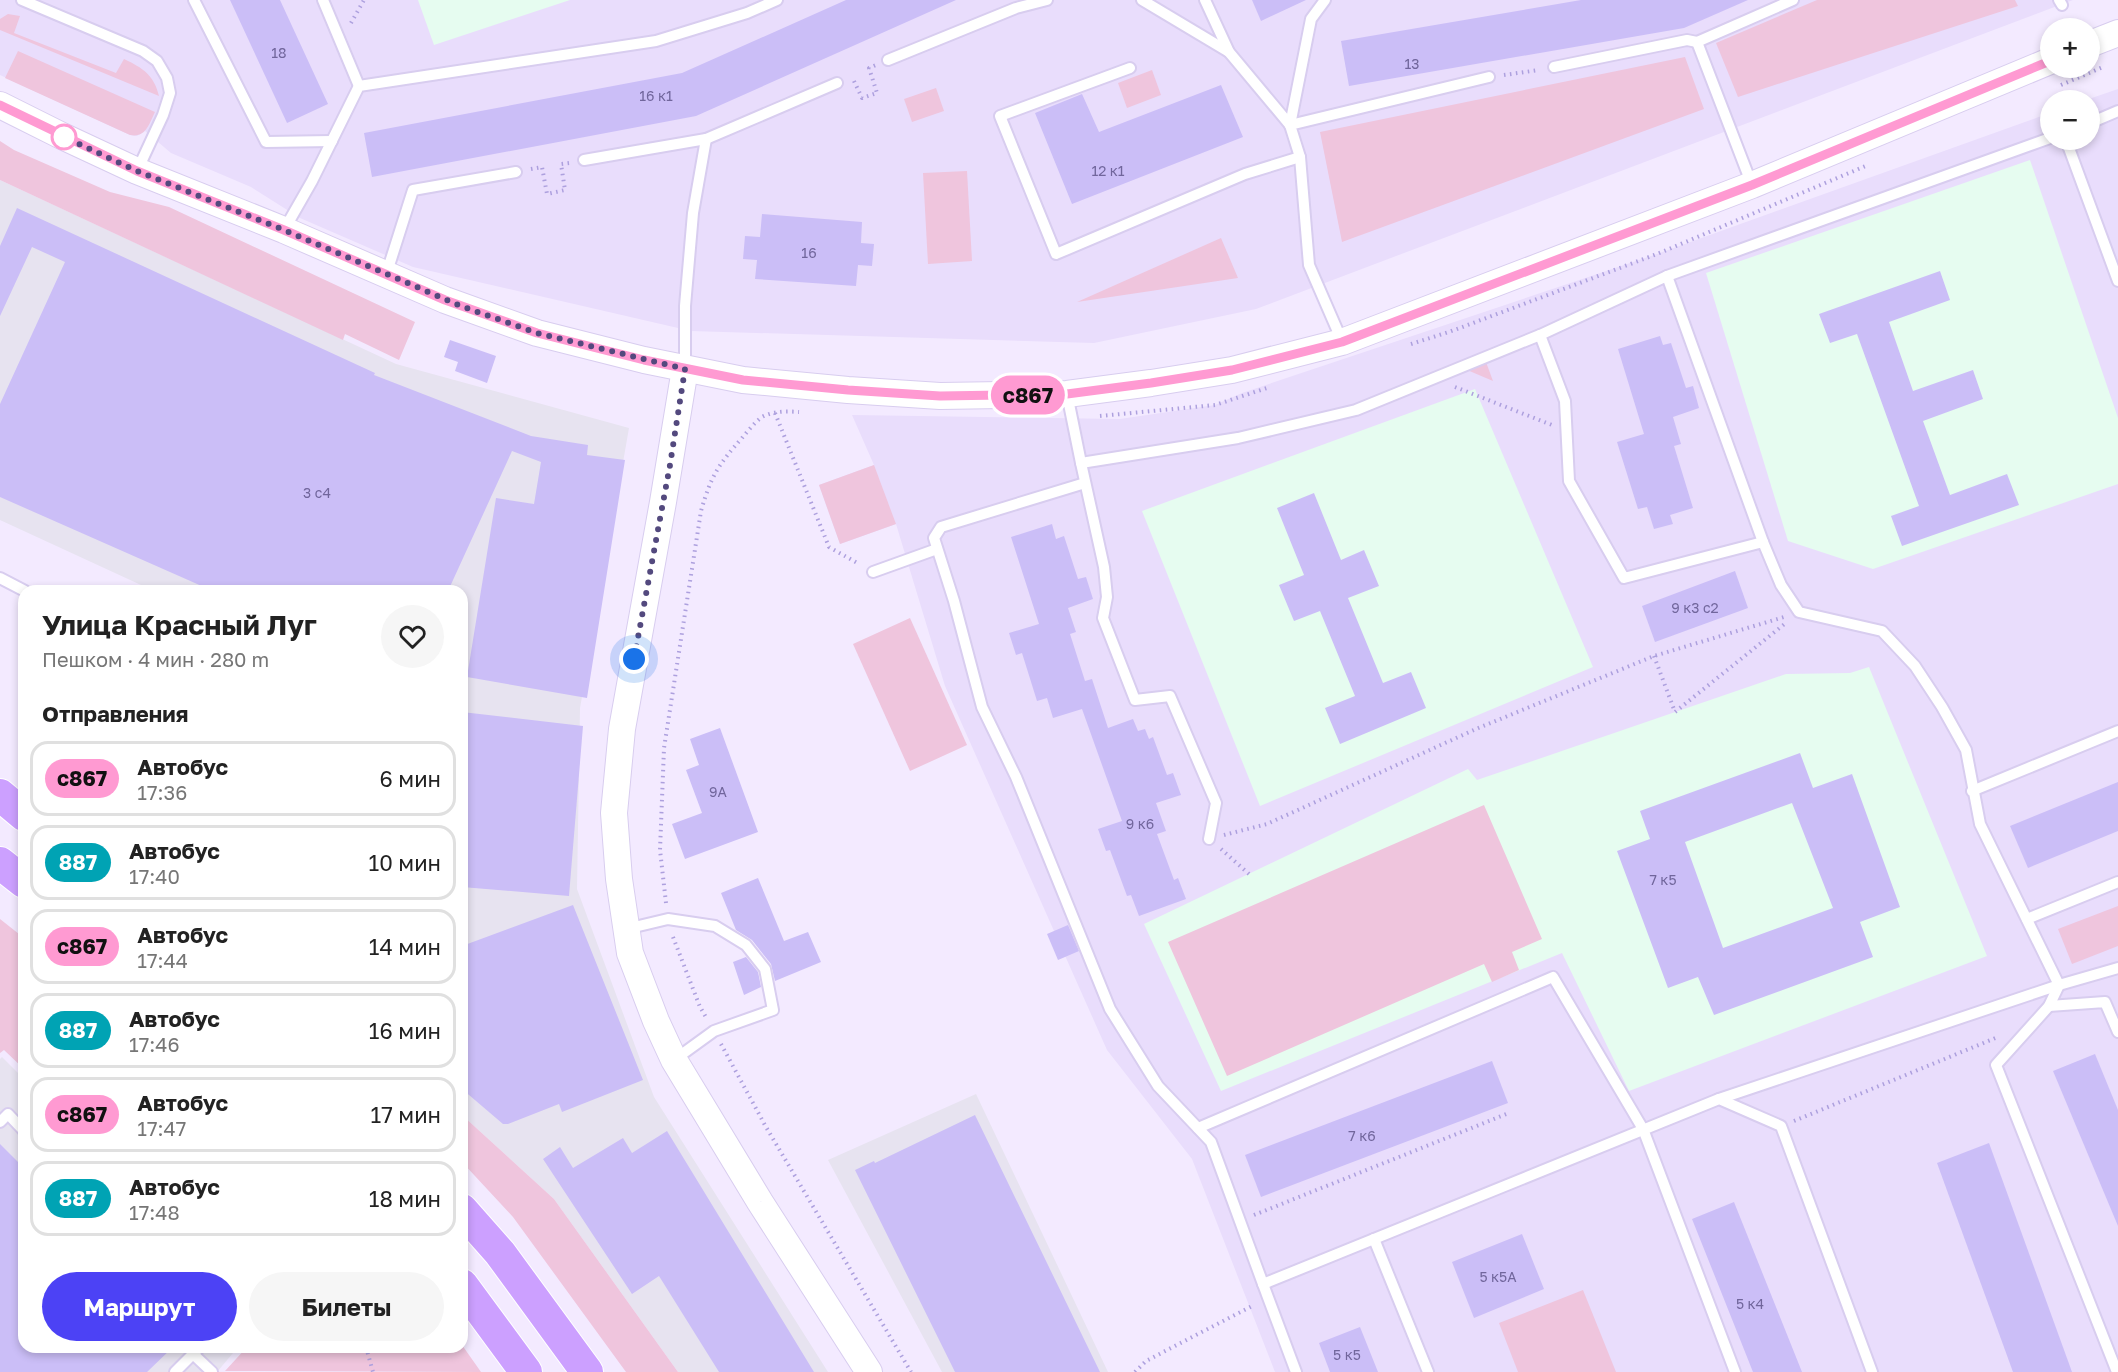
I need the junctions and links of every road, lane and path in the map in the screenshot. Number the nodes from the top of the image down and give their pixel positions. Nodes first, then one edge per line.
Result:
1 (22, 0) edge
2 (194, 0) edge
3 (323, 0) edge
4 (777, 0) edge
5 (1047, 0) edge
6 (1142, 0) edge
7 (1205, 0) edge
8 (1325, 0) edge
9 (1793, 0) edge
10 (2118, 33) edge
11 (2100, 40) edge
12 (1697, 42) junction
13 (1229, 52) junction
14 (888, 60) joint
15 (2040, 65) edge
16 (2107, 66) dead end
17 (1554, 67) joint
18 (1130, 68) dead end
19 (1489, 77) joint
20 (837, 83) joint
21 (359, 86) junction
22 (2052, 88) dead end
23 (0, 105) edge
24 (2118, 111) edge
25 (2100, 119) edge
26 (1290, 125) junction
27 (706, 139) junction
28 (332, 141) junction
29 (2040, 142) edge
30 (2070, 150) edge
31 (1300, 157) junction
32 (584, 160) joint
33 (1876, 162) dead end
34 (137, 171) junction
35 (516, 172) joint
36 (1752, 185) junction
37 (284, 230) junction
38 (386, 275) junction
39 (1667, 276) junction
40 (2118, 281) edge
41 (1540, 335) junction
42 (1342, 342) junction
43 (1404, 346) dead end
44 (685, 369) junction
45 (1434, 379) junction
46 (1271, 387) dead end
47 (1067, 394) junction
48 (806, 412) dead end
49 (775, 413) junction
50 (1071, 419) junction
51 (1566, 430) junction
52 (1081, 463) junction
53 (1085, 483) junction
54 (1763, 542) junction
55 (938, 549) junction
56 (873, 572) joint
57 (0, 578) edge
58 (18, 587) edge
59 (1799, 612) junction
60 (1654, 656) junction
61 (2118, 730) edge
62 (1972, 791) junction
63 (0, 795) edge
64 (18, 810) edge
65 (1209, 839) junction
66 (0, 862) edge
67 (1249, 874) dead end
68 (18, 877) edge
69 (2118, 882) edge
70 (668, 919) junction
71 (2027, 919) junction
72 (625, 929) junction
73 (2118, 968) edge
74 (2059, 985) junction
75 (2049, 1006) junction
76 (2035, 1022) junction
77 (714, 1031) junction
78 (2118, 1032) edge
79 (674, 1060) junction
80 (1719, 1099) junction
81 (1509, 1113) dead end
82 (0, 1122) edge
83 (18, 1125) edge
84 (1781, 1126) junction
85 (1198, 1128) junction
86 (1643, 1129) junction
87 (468, 1217) edge
88 (1240, 1221) junction
89 (1374, 1239) junction
90 (1263, 1284) junction
91 (468, 1293) edge
92 (1268, 1297) junction
93 (194, 1353) edge
94 (198, 1353) edge
95 (368, 1353) edge
96 (175, 1372) edge
97 (212, 1372) edge
98 (373, 1372) edge
99 (526, 1372) edge
100 (587, 1372) edge
101 (869, 1372) edge
102 (911, 1372) edge
103 (1135, 1372) edge
104 (1296, 1372) edge
105 (1428, 1372) edge
106 (1735, 1372) edge
107 (1872, 1372) edge
108 (2118, 1372) edge

1 - 34 lane
2 - 28 lane
3 - 21 lane
4 - 21 lane
5 - 14 lane
6 - 13 lane
7 - 13 lane
8 - 26 lane
9 - 12 lane
10 - 11 street
12 - 17 lane
12 - 36 lane
13 - 26 lane
14 - 20 path
15 - 36 street
16 - 22 path
17 - 19 path
18 - 31 lane
19 - 26 lane
20 - 27 lane
21 - 28 lane
23 - 34 street
24 - 25 lane
26 - 31 lane
27 - 32 lane
27 - 44 lane
28 - 37 lane
29 - 39 lane
30 - 40 lane
31 - 42 lane
32 - 35 path
33 - 43 path
34 - 37 street
35 - 38 lane
36 - 42 street
37 - 38 street
38 - 44 street
39 - 41 lane
39 - 54 lane
41 - 45 lane
41 - 51 lane
42 - 47 street
44 - 47 street
44 - 72 street
45 - 51 path
45 - 52 lane
46 - 50 path
47 - 50 lane
48 - 49 path
49 - 56 path
49 - 70 path
50 - 52 lane
51 - 54 lane
52 - 53 lane
53 - 55 lane
53 - 65 lane
54 - 59 lane
55 - 56 lane
55 - 85 lane
57 - 58 lane
59 - 60 path
59 - 60 path
59 - 62 lane
60 - 65 path
61 - 62 lane
62 - 71 lane
63 - 64 main road
65 - 67 path
66 - 68 main road
69 - 71 lane
70 - 72 lane
70 - 77 path
70 - 77 lane
71 - 74 lane
72 - 79 street
73 - 74 lane
74 - 75 lane
74 - 80 lane
75 - 76 lane
75 - 78 lane
76 - 84 path
76 - 108 lane
77 - 79 lane
77 - 102 path
79 - 101 street
80 - 84 lane
80 - 86 lane
81 - 88 path
82 - 83 lane
84 - 107 lane
85 - 86 lane
85 - 88 lane
86 - 89 lane
86 - 106 lane
87 - 100 main road
88 - 90 lane
89 - 90 lane
89 - 105 lane
90 - 92 lane
91 - 99 main road
92 - 103 path
92 - 104 lane
93 - 96 lane
94 - 97 lane
95 - 98 path

